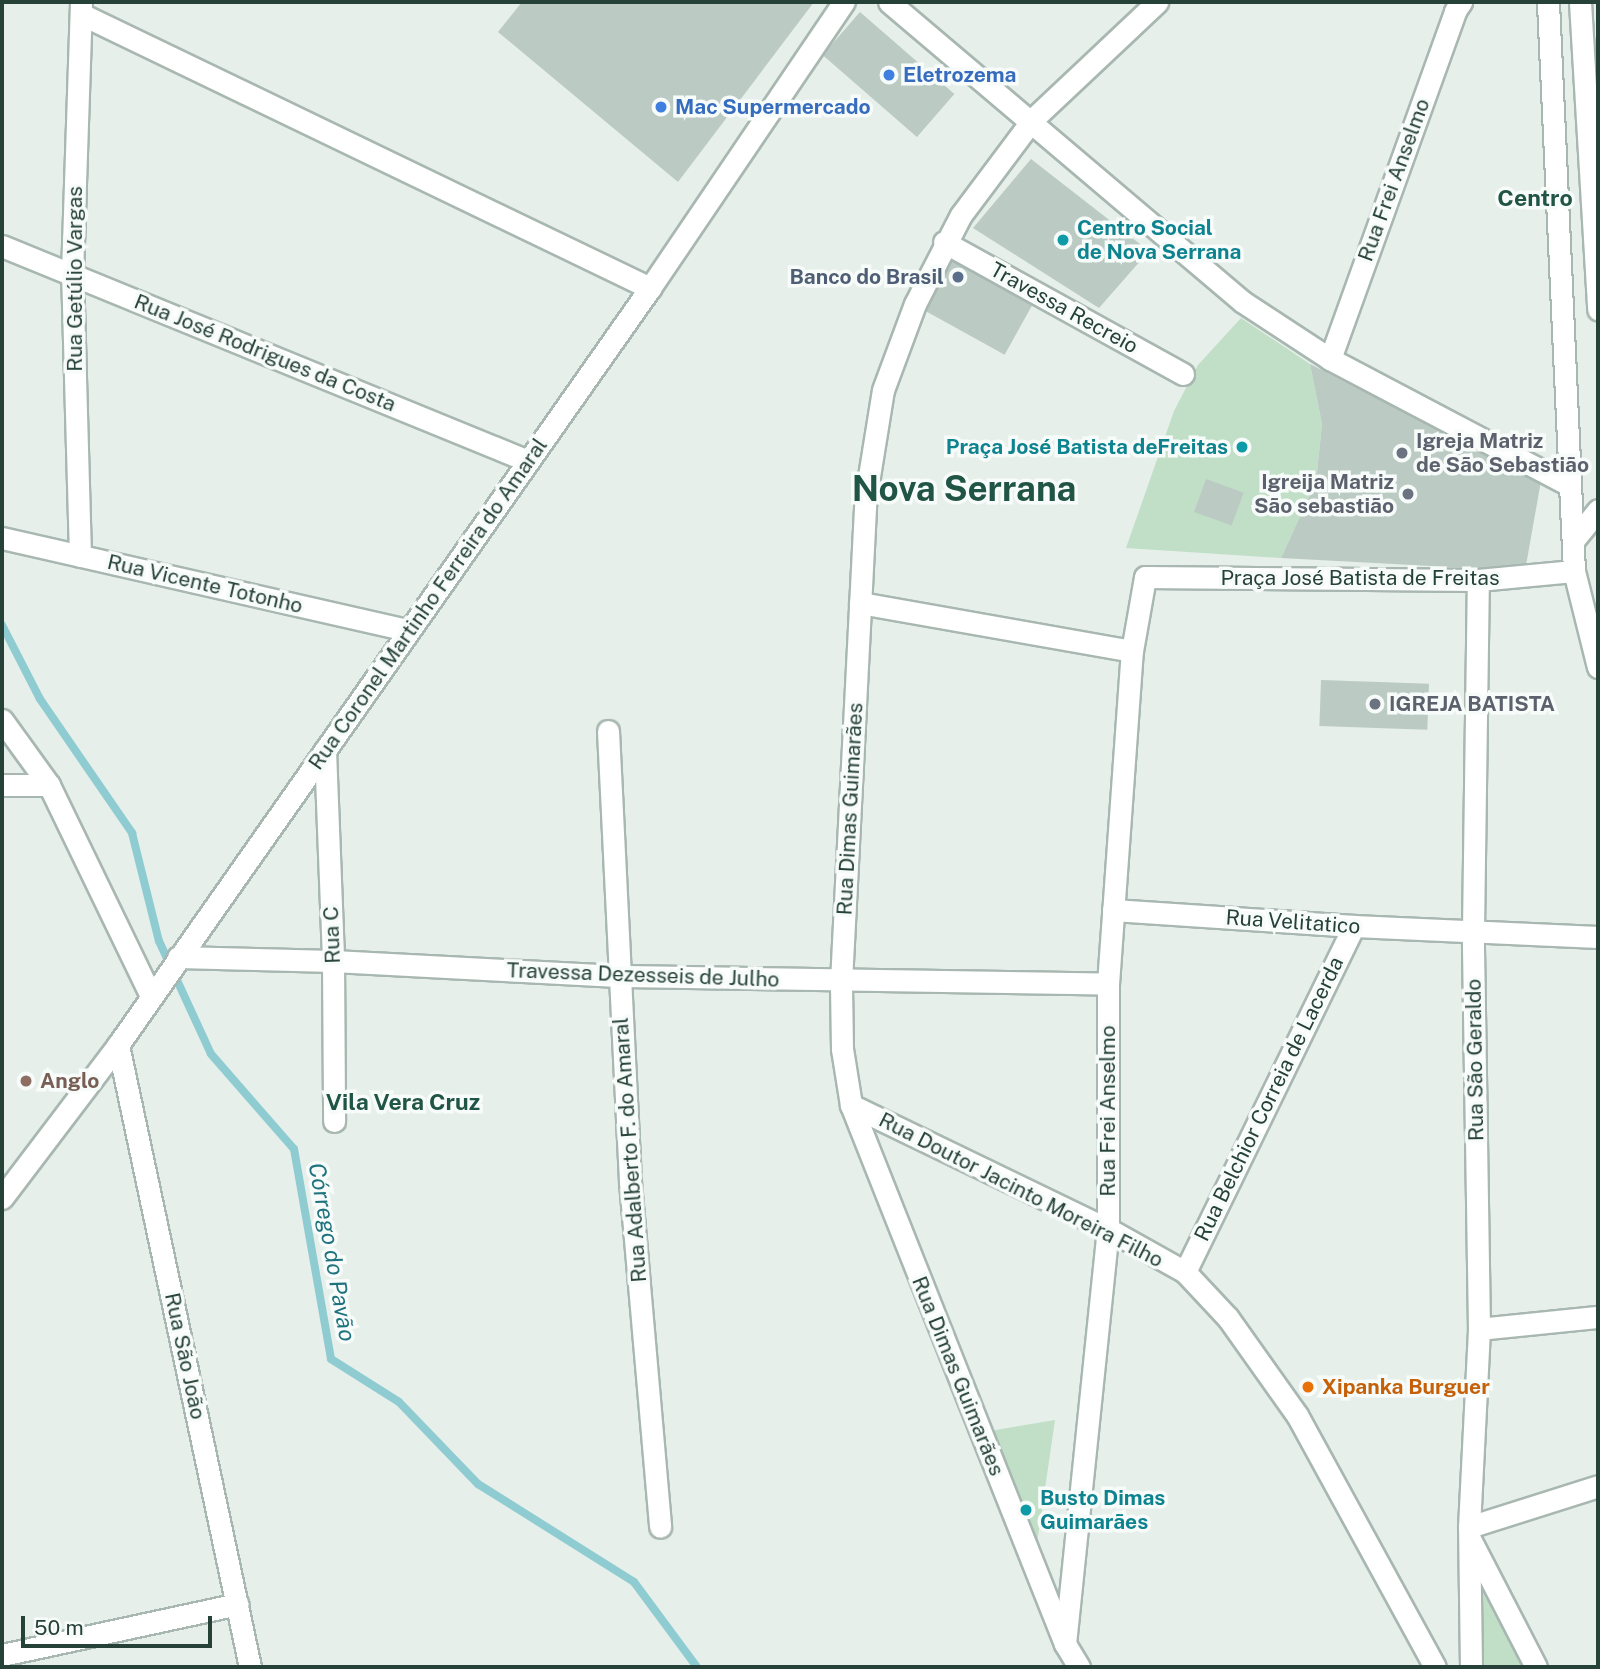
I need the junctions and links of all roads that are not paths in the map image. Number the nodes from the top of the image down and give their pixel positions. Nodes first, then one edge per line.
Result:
1 (844, 2) edge
2 (889, 2) edge
3 (1157, 2) edge
4 (1461, 2) edge
5 (1548, 2) edge
6 (1580, 2) edge
7 (81, 8) edge
8 (1032, 120) junction
9 (944, 242) junction
10 (2, 246) edge
11 (72, 274) junction
12 (650, 288) junction
13 (1598, 309) edge
14 (1330, 359) junction
15 (1183, 374) dead end
16 (528, 461) junction
17 (1569, 485) junction
18 (1598, 503) edge
19 (1598, 510) edge
20 (2, 538) edge
21 (1573, 541) junction
22 (80, 556) junction
23 (1574, 571) junction
24 (1144, 577) joint
25 (1478, 580) junction
26 (860, 603) junction
27 (408, 630) junction
28 (1594, 634) edge
29 (1132, 651) junction
30 (1598, 667) edge
31 (2, 720) edge
32 (608, 731) dead end
33 (325, 750) junction
34 (2, 785) edge
35 (48, 785) junction
36 (1113, 910) junction
37 (1354, 926) junction
38 (1473, 930) junction
39 (1598, 937) edge
40 (177, 958) junction
41 (333, 961) junction
42 (618, 976) junction
43 (841, 982) junction
44 (1108, 984) junction
45 (151, 995) junction
46 (118, 1045) junction
47 (851, 1105) junction
48 (334, 1121) dead end
49 (2, 1198) edge
50 (1108, 1229) junction
51 (1185, 1272) junction
52 (1598, 1317) edge
53 (1479, 1329) junction
54 (1598, 1486) edge
55 (660, 1527) dead end
56 (1469, 1533) junction
57 (239, 1604) junction
58 (1065, 1644) junction
59 (2, 1656) edge
60 (250, 1667) edge
61 (1079, 1667) edge
62 (1436, 1667) edge
63 (1471, 1667) edge
64 (1536, 1667) edge

1 - 12 street, Rua Coronel Martinho Ferreira do Amaral
2 - 8 street
3 - 8 street, Rua Dimas Guimarães
4 - 14 street, Rua Frei Anselmo
5 - 17 street
6 - 13 street
7 - 11 street, Rua Getúlio Vargas
7 - 12 street
8 - 9 street, Rua Dimas Guimarães
8 - 14 street
9 - 15 street, Travessa Recreio
9 - 26 street, Rua Dimas Guimarães
10 - 11 street, Rua José Rodrigues da Costa
11 - 16 street, Rua José Rodrigues da Costa
11 - 22 street, Rua Getúlio Vargas
12 - 16 street, Rua Coronel Martinho Ferreira do Amaral
14 - 17 street
16 - 27 street, Rua Coronel Martinho Ferreira do Amaral
17 - 18 street
17 - 21 street
19 - 21 street
20 - 22 street, Rua Vicente Totonho
21 - 23 street
22 - 27 street, Rua Vicente Totonho
23 - 25 street, Praça José Batista de Freitas
23 - 28 street
24 - 25 street, Praça José Batista de Freitas
24 - 29 street, Rua Frei Anselmo
25 - 38 street, Rua São Geraldo
26 - 29 street
26 - 43 street, Rua Dimas Guimarães
27 - 33 street, Rua Coronel Martinho Ferreira do Amaral
28 - 30 street
29 - 36 street, Rua Frei Anselmo
31 - 35 street
32 - 42 street, Rua Adalberto F. do Amaral
33 - 40 street, Rua Coronel Martinho Ferreira do Amaral
33 - 41 street, Rua C
34 - 35 street
35 - 45 street
36 - 37 street, Rua Velitatico
36 - 44 street, Rua Frei Anselmo
37 - 38 street, Rua Velitatico
37 - 51 street, Rua Belchior Correia de Lacerda
38 - 39 street, Rua Velitatico
38 - 53 street, Rua São Geraldo
40 - 41 street, Travessa Dezesseis de Julho
40 - 45 street, Rua Coronel Martinho Ferreira do Amaral
41 - 42 street, Travessa Dezesseis de Julho
41 - 48 street, Rua C
42 - 43 street, Travessa Dezesseis de Julho
42 - 55 street, Rua Adalberto F. do Amaral
43 - 44 street, Travessa Dezesseis de Julho
43 - 47 street, Rua Dimas Guimarães
44 - 50 street, Rua Frei Anselmo
45 - 46 street, Rua Coronel Martinho Ferreira do Amaral
46 - 49 street, Rua Coronel Martinho Ferreira do Amaral
46 - 57 street, Rua São João
47 - 50 street, Rua Doutor Jacinto Moreira Filho
47 - 58 street, Rua Dimas Guimarães
50 - 51 street, Rua Doutor Jacinto Moreira Filho
50 - 58 street, Rua Frei Anselmo
51 - 62 street, Rua Doutor Jacinto Moreira Filho
52 - 53 street
53 - 56 street, Rua São Geraldo
54 - 56 street
56 - 63 street, Rua São Geraldo
56 - 64 street
57 - 59 street
57 - 60 street, Rua São João
58 - 61 street, Rua Dimas Guimarães

